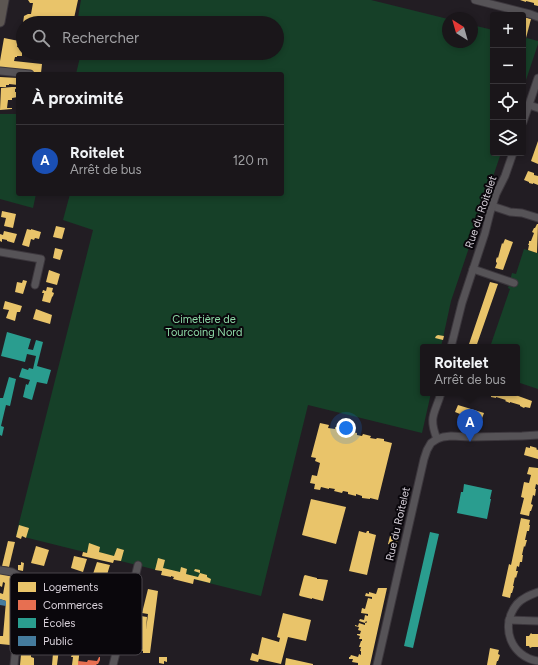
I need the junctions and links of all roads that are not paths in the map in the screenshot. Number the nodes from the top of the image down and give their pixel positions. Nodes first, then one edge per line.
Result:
1 (4, 0) edge
2 (475, 0) edge
3 (538, 17) edge
4 (0, 22) edge
5 (0, 71) edge
6 (16, 73) edge
7 (538, 78) edge
8 (529, 105) junction
9 (538, 108) edge
10 (524, 120) edge
11 (512, 156) edge
12 (492, 206) junction
13 (538, 218) edge
14 (0, 252) edge
15 (473, 269) junction
16 (514, 283) dead end
17 (35, 285) dead end
18 (452, 344) edge
19 (440, 396) edge
20 (538, 434) edge
21 (438, 439) junction
22 (138, 566) dead end
23 (0, 570) edge
24 (15, 573) edge
25 (136, 573) edge
26 (538, 592) edge
27 (509, 620) junction
28 (538, 621) edge
29 (15, 655) edge
30 (116, 655) edge
31 (538, 661) edge
32 (14, 665) edge
33 (113, 665) edge
34 (377, 665) edge

1 - 4 main road
2 - 3 street
5 - 6 street
7 - 8 street
8 - 9 street
8 - 10 street
11 - 12 street, Rue du Roitelet
12 - 13 street
12 - 15 street, Rue du Roitelet
14 - 17 street
15 - 16 street
15 - 18 street, Rue du Roitelet
19 - 21 street
20 - 21 street
21 - 34 street, Rue du Roitelet
22 - 25 street
23 - 24 street
26 - 27 street
27 - 28 street
27 - 31 street
29 - 32 street
30 - 33 street

